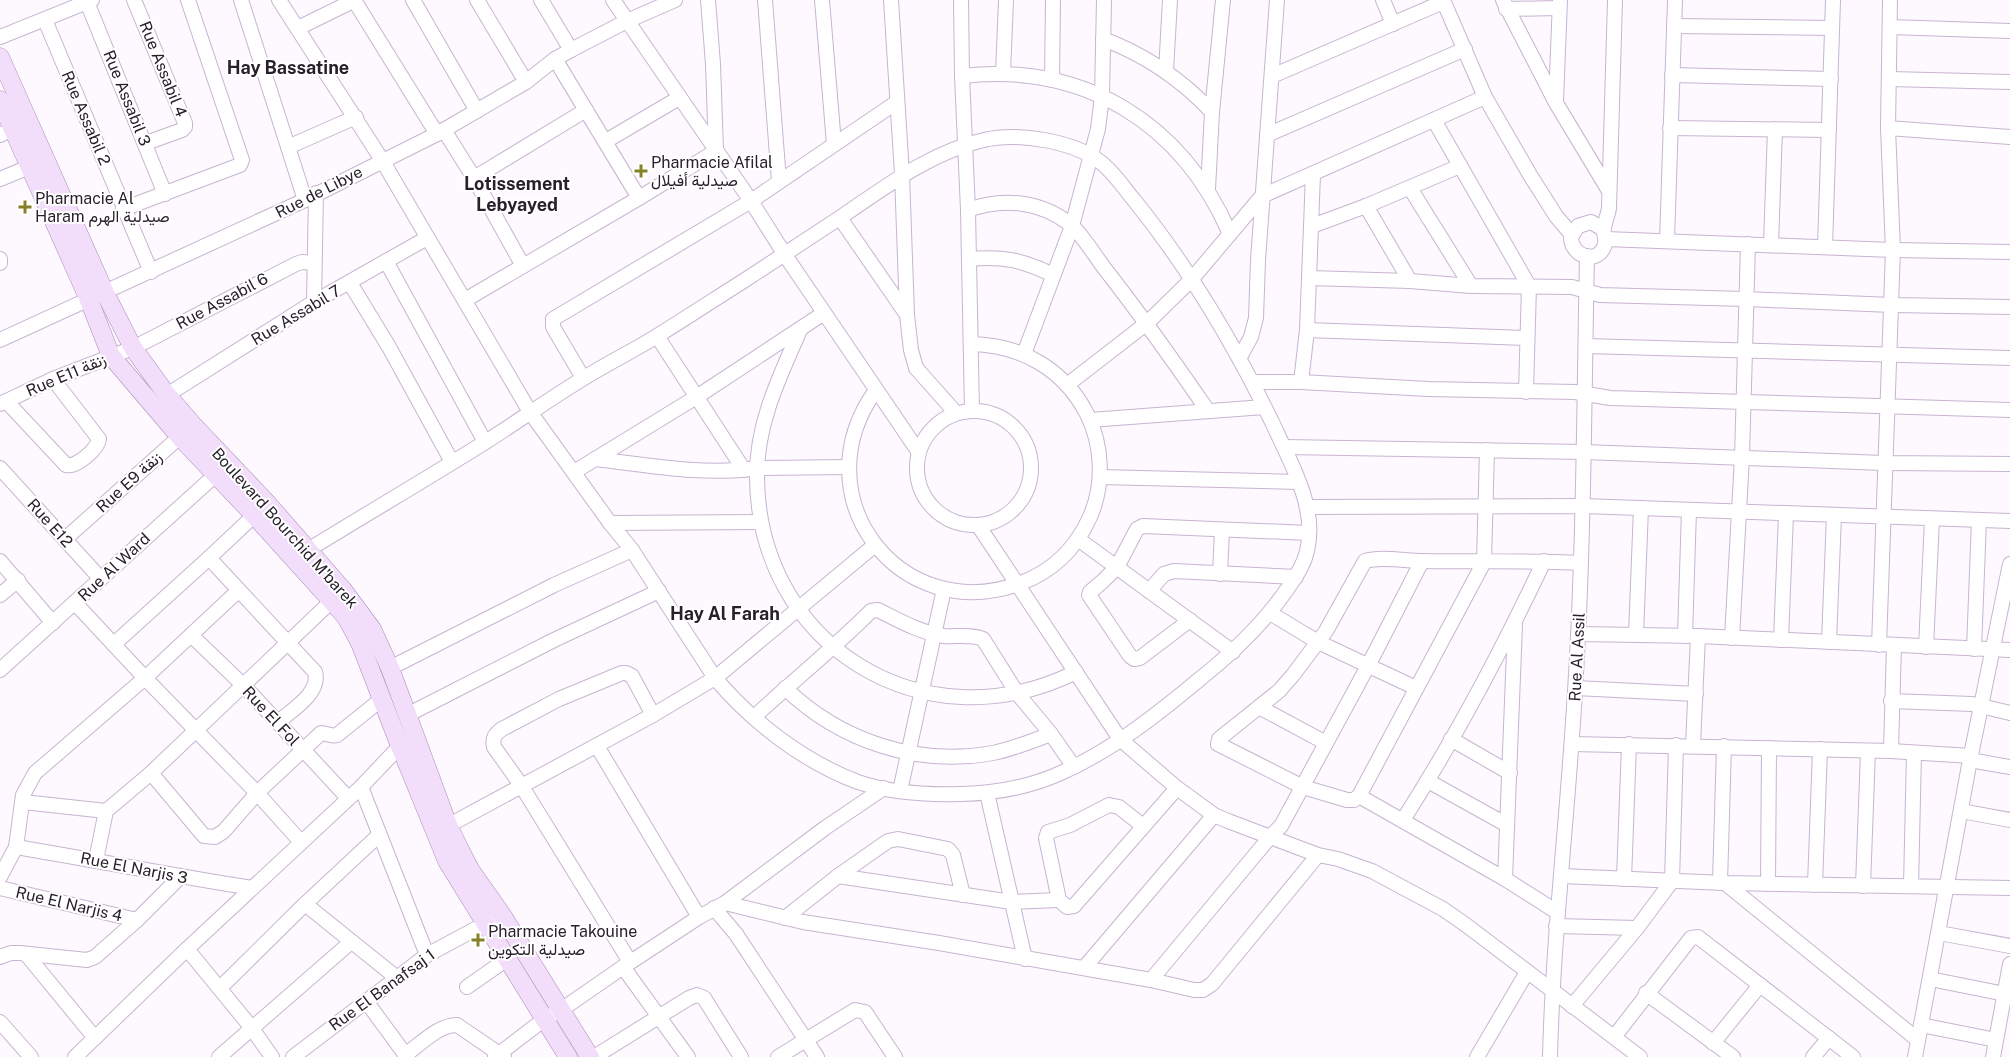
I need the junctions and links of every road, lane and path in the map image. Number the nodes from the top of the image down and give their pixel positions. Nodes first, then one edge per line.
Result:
1 (134, 0) edge
2 (188, 0) edge
3 (241, 0) edge
4 (280, 0) edge
5 (354, 0) edge
6 (413, 0) edge
7 (477, 0) edge
8 (541, 0) edge
9 (613, 0) edge
10 (675, 0) edge
11 (708, 0) edge
12 (766, 0) edge
13 (822, 0) edge
14 (891, 0) edge
15 (962, 0) edge
16 (1006, 0) edge
17 (1053, 0) edge
18 (1104, 0) edge
19 (1170, 0) edge
20 (1223, 0) edge
21 (1277, 0) edge
22 (1383, 0) edge
23 (1615, 0) edge
24 (1674, 0) edge
25 (1833, 0) edge
26 (1890, 0) edge
27 (90, 1) edge
28 (1443, 1) edge
29 (657, 4) edge
30 (1505, 4) edge
31 (1559, 4) edge
32 (44, 20) junction
33 (627, 20) junction
34 (1394, 24) junction
35 (1674, 26) junction
36 (1890, 27) junction
37 (298, 28) junction
38 (1832, 28) junction
39 (2010, 31) edge
40 (0, 37) edge
41 (1103, 39) junction
42 (1465, 49) junction
43 (571, 50) junction
44 (0, 57) edge
45 (555, 59) junction
46 (1166, 71) junction
47 (1003, 74) junction
48 (1672, 75) junction
49 (962, 76) junction
50 (1272, 76) junction
51 (1831, 79) junction
52 (1889, 79) junction
53 (1052, 80) junction
54 (526, 82) junction
55 (2010, 82) edge
56 (1102, 96) junction
57 (680, 98) junction
58 (1485, 98) junction
59 (0, 100) edge
60 (897, 102) junction
61 (1556, 103) junction
62 (586, 110) junction
63 (477, 111) junction
64 (1212, 112) junction
65 (356, 117) junction
66 (1434, 120) junction
67 (1670, 128) junction
68 (1888, 128) junction
69 (1776, 129) junction
70 (1829, 130) junction
71 (6, 132) edge
72 (440, 132) junction
73 (1267, 135) junction
74 (2010, 137) edge
75 (606, 141) junction
76 (146, 143) junction
77 (834, 144) junction
78 (966, 145) junction
79 (288, 147) junction
80 (716, 151) junction
81 (1090, 156) junction
82 (46, 160) junction
83 (382, 160) junction
84 (1460, 166) junction
85 (29, 168) junction
86 (902, 174) junction
87 (1313, 174) junction
88 (0, 178) edge
89 (474, 178) junction
90 (779, 181) junction
91 (1208, 188) junction
92 (1410, 188) junction
93 (1609, 191) junction
94 (166, 194) junction
95 (1262, 196) junction
96 (311, 197) junction
97 (639, 198) junction
98 (751, 201) junction
99 (1366, 206) junction
100 (123, 209) junction
101 (968, 210) junction
102 (840, 218) junction
103 (1072, 226) junction
104 (1312, 226) junction
105 (1230, 234) junction
106 (1604, 234) junction
107 (1572, 235) junction
108 (426, 238) junction
109 (1667, 240) junction
110 (1748, 244) junction
111 (1771, 245) junction
112 (1825, 247) junction
113 (1893, 250) junction
114 (2010, 252) edge
115 (784, 255) junction
116 (1587, 256) junction
117 (0, 259) edge
118 (969, 260) junction
119 (386, 261) junction
120 (0, 263) edge
121 (314, 263) junction
122 (523, 266) junction
123 (150, 272) junction
124 (1053, 275) junction
125 (1309, 278) junction
126 (1191, 280) junction
127 (1410, 281) junction
128 (350, 283) junction
129 (1471, 286) junction
130 (1528, 286) junction
131 (1586, 292) junction
132 (97, 297) junction
133 (1746, 299) junction
134 (465, 300) junction
135 (314, 302) junction
136 (1892, 305) junction
137 (2010, 307) edge
138 (824, 313) junction
139 (907, 315) junction
140 (1147, 323) junction
141 (800, 330) junction
142 (1306, 330) junction
143 (657, 336) junction
144 (1527, 338) junction
145 (0, 340) edge
146 (971, 344) junction
147 (1586, 346) junction
148 (133, 348) junction
149 (1744, 351) junction
150 (1024, 354) junction
151 (1889, 355) junction
152 (111, 356) junction
153 (1240, 357) junction
154 (2010, 358) edge
155 (583, 378) junction
156 (54, 379) junction
157 (1253, 382) junction
158 (1301, 382) junction
159 (1067, 385) junction
160 (876, 390) junction
161 (1526, 392) junction
162 (1585, 393) junction
163 (167, 395) junction
164 (698, 396) junction
165 (3, 402) edge
166 (1743, 403) junction
167 (1264, 407) junction
168 (1887, 407) junction
169 (972, 410) junction
170 (2010, 410) edge
171 (1208, 411) junction
172 (530, 412) junction
173 (956, 413) junction
174 (1090, 420) junction
175 (186, 431) junction
176 (485, 442) junction
177 (1284, 447) junction
178 (1487, 450) junction
179 (918, 451) junction
180 (1584, 452) junction
181 (1742, 457) junction
182 (595, 459) junction
183 (452, 462) junction
184 (1884, 463) junction
185 (2010, 464) edge
186 (848, 467) junction
187 (0, 468) edge
188 (222, 468) junction
189 (750, 469) junction
190 (574, 472) junction
191 (1100, 477) junction
192 (1298, 482) junction
193 (267, 502) junction
194 (1487, 506) junction
195 (1583, 506) junction
196 (1307, 507) junction
197 (1641, 508) junction
198 (1689, 510) junction
199 (1739, 512) junction
200 (1786, 514) junction
201 (254, 515) junction
202 (1834, 516) junction
203 (1883, 518) junction
204 (1932, 519) junction
205 (1979, 520) junction
206 (2010, 521) edge
207 (761, 522) junction
208 (610, 523) junction
209 (978, 525) junction
210 (1222, 530) junction
211 (1309, 533) junction
212 (65, 539) junction
213 (1078, 539) junction
214 (875, 545) junction
215 (308, 550) junction
216 (632, 550) junction
217 (210, 558) junction
218 (0, 561) edge
219 (1422, 561) junction
220 (1544, 561) junction
221 (1484, 562) junction
222 (1580, 563) junction
223 (2010, 564) edge
224 (1116, 567) junction
225 (1220, 574) junction
226 (1296, 577) junction
227 (100, 578) junction
228 (2009, 578) edge
229 (18, 580) junction
230 (1019, 584) junction
231 (944, 589) junction
232 (238, 591) junction
233 (659, 591) junction
234 (1149, 591) junction
235 (0, 595) edge
236 (337, 596) junction
237 (75, 602) junction
238 (799, 610) junction
239 (1270, 613) junction
240 (1190, 620) junction
241 (1515, 622) junction
242 (53, 623) junction
243 (934, 634) junction
244 (1578, 634) junction
245 (1636, 635) junction
246 (192, 636) junction
247 (1692, 636) junction
248 (1732, 638) junction
249 (1781, 640) junction
250 (289, 642) junction
251 (1318, 642) junction
252 (1829, 642) junction
253 (114, 644) junction
254 (1879, 645) junction
255 (1894, 645) junction
256 (1926, 647) junction
257 (834, 648) junction
258 (1974, 649) junction
259 (1993, 650) junction
260 (2010, 650) edge
261 (1233, 652) junction
262 (1368, 666) junction
263 (390, 668) junction
264 (0, 670) edge
265 (1076, 672) junction
266 (145, 678) junction
267 (715, 678) junction
268 (244, 686) junction
269 (785, 688) junction
270 (1416, 688) junction
271 (1576, 688) junction
272 (922, 692) junction
273 (1017, 693) junction
274 (1696, 694) junction
275 (383, 698) junction
276 (1892, 701) junction
277 (1259, 707) junction
278 (1982, 708) junction
279 (2010, 713) edge
280 (407, 715) junction
281 (654, 715) junction
282 (754, 717) junction
283 (278, 722) junction
284 (196, 731) junction
285 (1052, 734) junction
286 (1120, 739) junction
287 (1451, 740) junction
288 (407, 741) junction
289 (1326, 743) junction
290 (1572, 744) junction
291 (1629, 744) junction
292 (1676, 745) junction
293 (1693, 745) junction
294 (597, 746) junction
295 (1724, 746) junction
296 (1769, 748) junction
297 (1820, 749) junction
298 (303, 751) junction
299 (1868, 751) junction
300 (1890, 751) junction
301 (1914, 753) junction
302 (908, 754) junction
303 (1971, 758) junction
304 (1074, 767) junction
305 (2010, 767) edge
306 (1510, 773) junction
307 (151, 774) junction
308 (1428, 781) junction
309 (522, 785) junction
310 (361, 786) junction
311 (1302, 787) junction
312 (884, 788) junction
313 (1177, 788) junction
314 (900, 791) junction
315 (257, 792) junction
316 (987, 792) junction
317 (1359, 796) junction
318 (348, 798) junction
319 (23, 802) junction
320 (106, 811) junction
321 (1962, 811) junction
322 (1214, 815) junction
323 (1403, 820) junction
324 (2010, 820) edge
325 (1507, 825) junction
326 (1142, 826) junction
327 (441, 829) junction
328 (379, 835) junction
329 (1270, 837) junction
330 (302, 842) junction
331 (16, 847) junction
332 (1318, 855) junction
333 (96, 860) junction
334 (838, 876) junction
335 (1562, 876) junction
336 (0, 877) edge
337 (180, 877) junction
338 (1505, 879) junction
339 (1624, 879) junction
340 (1672, 881) junction
341 (1723, 883) junction
342 (1768, 884) junction
343 (1816, 885) junction
344 (1863, 886) junction
345 (1911, 886) junction
346 (1948, 887) junction
347 (0, 888) edge
348 (252, 888) junction
349 (2010, 888) edge
350 (963, 895) junction
351 (1059, 900) junction
352 (1012, 902) junction
353 (305, 904) junction
354 (719, 906) junction
355 (502, 915) junction
356 (699, 917) junction
357 (785, 918) junction
358 (1557, 919) junction
359 (137, 920) junction
360 (485, 924) junction
361 (1637, 928) junction
362 (1939, 933) junction
363 (351, 942) junction
364 (2010, 946) edge
365 (187, 949) junction
366 (26, 954) junction
367 (427, 955) junction
368 (0, 958) edge
369 (507, 959) junction
370 (1025, 959) junction
371 (626, 964) junction
372 (2010, 964) edge
373 (1084, 968) junction
374 (1527, 972) junction
375 (397, 978) junction
376 (1930, 979) junction
377 (1152, 980) junction
378 (1760, 985) junction
379 (220, 988) junction
380 (467, 988) dead end
381 (1552, 990) junction
382 (1646, 994) junction
383 (2005, 994) junction
384 (366, 1001) junction
385 (1572, 1006) junction
386 (553, 1014) junction
387 (659, 1016) junction
388 (0, 1022) edge
389 (1921, 1025) junction
390 (251, 1028) junction
391 (1614, 1037) junction
392 (95, 1038) junction
393 (1829, 1038) junction
394 (805, 1039) junction
395 (1918, 1040) junction
396 (1996, 1040) junction
397 (1713, 1042) junction
398 (406, 1056) edge
399 (500, 1056) edge
400 (31, 1057) edge
401 (76, 1057) edge
402 (219, 1057) edge
403 (272, 1057) edge
404 (293, 1057) edge
405 (568, 1057) edge
406 (590, 1057) edge
407 (594, 1057) edge
408 (688, 1057) edge
409 (741, 1057) edge
410 (778, 1057) edge
411 (817, 1057) edge
412 (895, 1057) edge
413 (1477, 1057) edge
414 (1550, 1057) edge
415 (1640, 1057) edge
416 (1733, 1057) edge
417 (1813, 1057) edge
418 (1853, 1057) edge
419 (1915, 1057) edge
420 (1993, 1057) edge

1 - 76 street, Rue Assabil 4
2 - 94 street
3 - 79 street
4 - 37 street
5 - 37 street
5 - 72 street
6 - 63 street
7 - 54 street
8 - 43 street
9 - 33 street
10 - 29 street, Rue de Libye
11 - 80 street
12 - 90 street
13 - 77 street
14 - 60 street
15 - 49 street
16 - 47 street
17 - 53 street
18 - 41 street
19 - 46 street
20 - 64 street
21 - 50 street
22 - 34 street
23 - 93 street
24 - 35 street
25 - 38 street
26 - 36 street
27 - 32 street
27 - 76 street, Rue Assabil 3
28 - 34 street
28 - 42 street
29 - 33 street, Rue de Libye
30 - 31 street
30 - 61 street
31 - 61 street
32 - 40 street
32 - 100 street, Rue Assabil 2
33 - 43 street, Rue de Libye
33 - 57 street
34 - 50 street
35 - 38 street
35 - 48 street
36 - 39 street
36 - 52 street
37 - 65 street
38 - 51 street
41 - 46 street
41 - 56 street
42 - 58 street
42 - 73 street
43 - 45 street, Rue de Libye
44 - 82 main road, Boulevard Bourchid M'barek
45 - 54 street, Rue de Libye
45 - 62 street
46 - 64 street
47 - 49 street
47 - 53 street
48 - 51 street
48 - 67 street
49 - 78 street
50 - 73 street
51 - 70 street
52 - 55 street
52 - 68 street
53 - 56 street
54 - 63 street, Rue de Libye
56 - 81 street
56 - 91 street
57 - 75 street
57 - 80 street
58 - 66 street
58 - 107 street
59 - 71 main road, Boulevard Bourchid M'barek
60 - 77 street
60 - 86 street
61 - 93 street
62 - 75 street
62 - 89 street
63 - 72 street, Rue de Libye
64 - 91 street
65 - 79 street
65 - 83 street
66 - 84 street
66 - 87 street
67 - 69 street
67 - 109 street
68 - 74 street
68 - 113 street
69 - 70 street
69 - 111 street
70 - 112 street
71 - 85 main road, Boulevard Bourchid M'barek
72 - 83 street, Rue de Libye
72 - 89 street
73 - 95 street
75 - 97 street
76 - 94 street, Rue Assabil 3
77 - 90 street
78 - 81 street
78 - 86 street
78 - 101 street
79 - 96 street
80 - 97 street
80 - 98 street
81 - 103 street
81 - 126 street
82 - 85 street
82 - 132 main road, Boulevard Bourchid M'barek
83 - 96 street, Rue de Libye
83 - 108 street
84 - 92 street
84 - 130 street
85 - 88 street
85 - 132 main road, Boulevard Bourchid M'barek
86 - 102 street
86 - 139 street
87 - 95 street
87 - 104 street
89 - 122 street
90 - 98 street
91 - 105 street
92 - 99 street
92 - 129 street
93 - 106 street
94 - 100 street
95 - 105 street
95 - 153 street
96 - 121 street
96 - 123 street, Rue de Libye
97 - 122 street
98 - 115 street
98 - 155 street
99 - 104 street
99 - 127 street
100 - 123 street, Rue Assabil 2
101 - 103 street
101 - 118 street
102 - 115 street
102 - 139 street
103 - 124 street
103 - 140 street
104 - 125 street
105 - 126 street
106 - 107 street
106 - 109 street
106 - 116 street
107 - 116 street
108 - 119 street, Rue Assabil 7
108 - 134 street
109 - 110 street
110 - 111 street
110 - 133 street
111 - 112 street
112 - 113 street
113 - 114 street
113 - 136 street
115 - 138 street
115 - 143 street
116 - 131 street, Rue Al Assil
117 - 120 street
118 - 124 street
118 - 146 street
119 - 128 street, Rue Assabil 7
119 - 176 street
121 - 135 street
121 - 148 street, Rue Assabil 6
122 - 134 street
123 - 132 street, Rue de Libye
124 - 150 street
125 - 127 street
125 - 142 street
126 - 140 street
126 - 153 street
127 - 129 street
128 - 135 street, Rue Assabil 7
128 - 183 street
129 - 130 street
130 - 131 street
130 - 144 street
131 - 133 street
131 - 147 street, Rue Al Assil
132 - 145 street, Rue de Libye
132 - 148 main road, Boulevard Bourchid M'barek
132 - 152 main road, Boulevard Bourchid M'barek
133 - 136 street
133 - 149 street
134 - 172 street
135 - 163 street, Rue Assabil 7
136 - 137 street
136 - 151 street
138 - 141 street
138 - 160 street
139 - 173 street
140 - 159 street
140 - 171 street
141 - 164 street
141 - 189 street
142 - 144 street
142 - 158 street
143 - 155 street
143 - 164 street
144 - 161 street
146 - 150 street
146 - 169 street
147 - 149 street
147 - 162 street, Rue Al Assil
148 - 152 street, Rue E11 زنقة
148 - 163 main road, Boulevard Bourchid M'barek
149 - 151 street
149 - 166 street
150 - 159 street
151 - 154 street
151 - 168 street
152 - 156 street, Rue E11 زنقة
152 - 175 main road, Boulevard Bourchid M'barek
153 - 157 street
155 - 172 street
156 - 165 street, Rue E11 زنقة
156 - 165 street
157 - 158 street
157 - 167 street
158 - 161 street
159 - 174 street
160 - 179 street
160 - 186 street
161 - 162 street
162 - 166 street
162 - 180 street, Rue Al Assil
163 - 175 main road, Boulevard Bourchid M'barek
164 - 182 street
164 - 189 street
166 - 168 street
166 - 181 street
167 - 171 street
167 - 177 street
168 - 170 street
168 - 184 street
169 - 173 street
169 - 209 street
171 - 174 street
172 - 176 street
172 - 190 street
173 - 179 street
174 - 191 street
175 - 188 main road, Boulevard Bourchid M'barek
175 - 212 street, Rue E9 زنقة
176 - 183 street
177 - 178 street
177 - 192 street
178 - 180 street
178 - 194 street
179 - 209 street
180 - 181 street
180 - 195 street, Rue Al Assil
181 - 184 street
181 - 199 street
182 - 189 street
182 - 190 street
183 - 215 street
184 - 185 street
184 - 203 street
186 - 189 street
186 - 214 street
187 - 212 street, Rue E12
188 - 193 main road, Boulevard Bourchid M'barek
188 - 201 main road, Boulevard Bourchid M'barek
188 - 227 street, Rue Al Ward
189 - 207 street
190 - 208 street
191 - 192 street
191 - 213 street
192 - 196 street
193 - 201 street
193 - 215 main road, Boulevard Bourchid M'barek
194 - 195 street
194 - 196 street
194 - 221 street
195 - 197 street
195 - 222 street, Rue Al Assil
196 - 211 street
197 - 198 street
197 - 245 street
198 - 199 street
198 - 247 street
199 - 200 street
199 - 248 street
200 - 202 street
200 - 249 street
201 - 217 street
201 - 236 main road, Boulevard Bourchid M'barek
202 - 203 street
202 - 252 street
203 - 204 street
203 - 254 street
204 - 205 street
204 - 256 street
205 - 206 street
205 - 258 street
207 - 208 street
207 - 238 street
208 - 216 street
209 - 230 street
210 - 211 street
210 - 224 street
210 - 225 street
211 - 226 street
212 - 227 street, Rue E12
213 - 224 street
213 - 230 street
214 - 231 street
214 - 238 street
215 - 236 main road, Boulevard Bourchid M'barek
216 - 233 street
216 - 263 street
217 - 232 street
217 - 253 street
218 - 229 street
219 - 221 street
219 - 251 street
219 - 262 street
220 - 221 street
220 - 222 street
220 - 241 street
221 - 270 street
222 - 244 street, Rue Al Assil
223 - 228 street
224 - 234 street
224 - 240 street
225 - 226 street
225 - 234 street
226 - 239 street
227 - 237 street, Rue Al Ward
228 - 259 street
229 - 235 street
229 - 242 street
230 - 231 street
230 - 265 street
231 - 243 street
232 - 246 street
232 - 250 street
233 - 267 street
233 - 280 street
234 - 240 street
236 - 250 street
236 - 263 main road, Boulevard Bourchid M'barek
236 - 275 main road, Boulevard Bourchid M'barek
237 - 242 street, Rue Al Ward
237 - 253 street
238 - 257 street
238 - 267 street
239 - 251 street
239 - 261 street
240 - 261 street
241 - 287 street
241 - 306 street
242 - 264 street, Rue Al Ward
243 - 257 street
243 - 272 street
243 - 273 street
244 - 245 street
244 - 271 street, Rue Al Assil
245 - 247 street
246 - 266 street
246 - 268 street, Rue El Fol
247 - 248 street
247 - 274 street
248 - 249 street
249 - 252 street
250 - 268 street
250 - 283 street
251 - 262 street
251 - 277 street
252 - 254 street
253 - 266 street
254 - 255 street
255 - 256 street
255 - 276 street
256 - 258 street
257 - 269 street
257 - 272 street
258 - 259 street
259 - 260 street
259 - 278 street
261 - 286 street
262 - 270 street
262 - 289 street
263 - 280 main road, Boulevard Bourchid M'barek
265 - 273 street
265 - 286 street
266 - 284 street
266 - 319 street
267 - 281 street
267 - 282 street
268 - 283 street, Rue El Fol
268 - 284 street
269 - 282 street
269 - 302 street
270 - 317 street
271 - 274 street
271 - 290 street, Rue Al Assil
272 - 273 street
272 - 302 street
273 - 285 street
274 - 293 street
275 - 288 main road, Boulevard Bourchid M'barek
275 - 298 street
276 - 278 street
276 - 300 street
277 - 289 street
277 - 311 street
278 - 279 street
278 - 303 street
280 - 288 main road, Boulevard Bourchid M'barek
281 - 294 street
281 - 309 street
282 - 312 street
283 - 298 street, Rue El Fol
284 - 307 street
284 - 315 street
285 - 302 street
285 - 304 street
286 - 304 street
286 - 313 street
287 - 306 street
287 - 308 street
288 - 310 street
288 - 327 main road, Boulevard Bourchid M'barek
289 - 311 street
290 - 291 street
290 - 335 street, Rue Al Assil
291 - 292 street
291 - 339 street
292 - 293 street
292 - 340 street
293 - 295 street
294 - 309 street
294 - 356 street
295 - 296 street
295 - 341 street
296 - 297 street
296 - 342 street
297 - 299 street
297 - 343 street
298 - 315 street
298 - 318 street, Rue El Fol
299 - 300 street
299 - 344 street
300 - 301 street
301 - 303 street
301 - 345 street
302 - 314 street
303 - 305 street
303 - 321 street
304 - 316 street
306 - 325 street
307 - 315 street
307 - 320 street
308 - 323 street
308 - 325 street
309 - 327 street
309 - 371 street
310 - 318 street
310 - 328 street
311 - 317 street
311 - 329 street
312 - 314 street
312 - 354 street
313 - 322 street
313 - 326 street
314 - 316 street
315 - 330 street
316 - 352 street
317 - 323 street
318 - 330 street
319 - 320 street
319 - 331 street
320 - 333 street
321 - 324 street
321 - 346 street
322 - 329 street
322 - 373 street
323 - 338 street
325 - 338 street
326 - 351 street
326 - 351 street
327 - 355 main road, Boulevard Bourchid M'barek
327 - 360 main road, Boulevard Bourchid M'barek
328 - 353 street
328 - 367 street
329 - 332 street
329 - 377 street
330 - 348 street
331 - 333 street, Rue El Narjis 3
331 - 336 street
332 - 374 street
332 - 377 street
333 - 337 street, Rue El Narjis 3
334 - 350 street
334 - 350 street
334 - 357 street
335 - 339 street
335 - 358 street, Rue Al Assil
337 - 348 street, Rue El Narjis 3
337 - 359 street, Rue El Narjis 4
338 - 358 street
339 - 340 street
340 - 341 street
340 - 361 street
341 - 342 street
341 - 395 street
342 - 343 street
343 - 344 street
344 - 345 street
345 - 346 street
346 - 349 street
346 - 362 street
347 - 359 street, Rue El Narjis 4
348 - 365 street
350 - 352 street
351 - 352 street
352 - 370 street
353 - 363 street
353 - 379 street
354 - 356 street
354 - 357 street
354 - 394 street
355 - 360 street, Rue El Banafsaj 1
355 - 386 main road, Boulevard Bourchid M'barek
356 - 371 street
357 - 370 street
358 - 361 street
358 - 381 street, Rue Al Assil
359 - 366 street, Rue El Narjis 4
360 - 367 street, Rue El Banafsaj 1
360 - 369 main road, Boulevard Bourchid M'barek
361 - 385 street
362 - 364 street
362 - 376 street
363 - 375 street
363 - 390 street
365 - 379 street
365 - 392 street
366 - 368 street, Rue El Narjis 4
366 - 392 street
367 - 375 street, Rue El Banafsaj 1
369 - 380 street
369 - 386 main road, Boulevard Bourchid M'barek
370 - 373 street
371 - 386 street
371 - 387 street
372 - 383 street
373 - 377 street
374 - 381 street
374 - 413 street
375 - 384 street, Rue El Banafsaj 1
376 - 383 street
376 - 389 street
378 - 382 street
378 - 393 street
378 - 397 street
379 - 390 street
381 - 385 street
381 - 414 street, Rue Al Assil
382 - 391 street
382 - 397 street
383 - 396 street
384 - 398 street
384 - 404 street, Rue El Banafsaj 1
385 - 391 street
386 - 399 street
386 - 405 main road, Boulevard Bourchid M'barek
386 - 406 main road, Boulevard Bourchid M'barek
387 - 407 street
387 - 408 street
387 - 409 street
388 - 400 street
389 - 395 street
389 - 396 street
390 - 402 street
390 - 403 street
391 - 415 street
392 - 401 street
393 - 417 street
393 - 418 street
394 - 410 street
394 - 411 street
394 - 412 street
395 - 419 street
396 - 420 street
397 - 416 street
398 - 399 street

